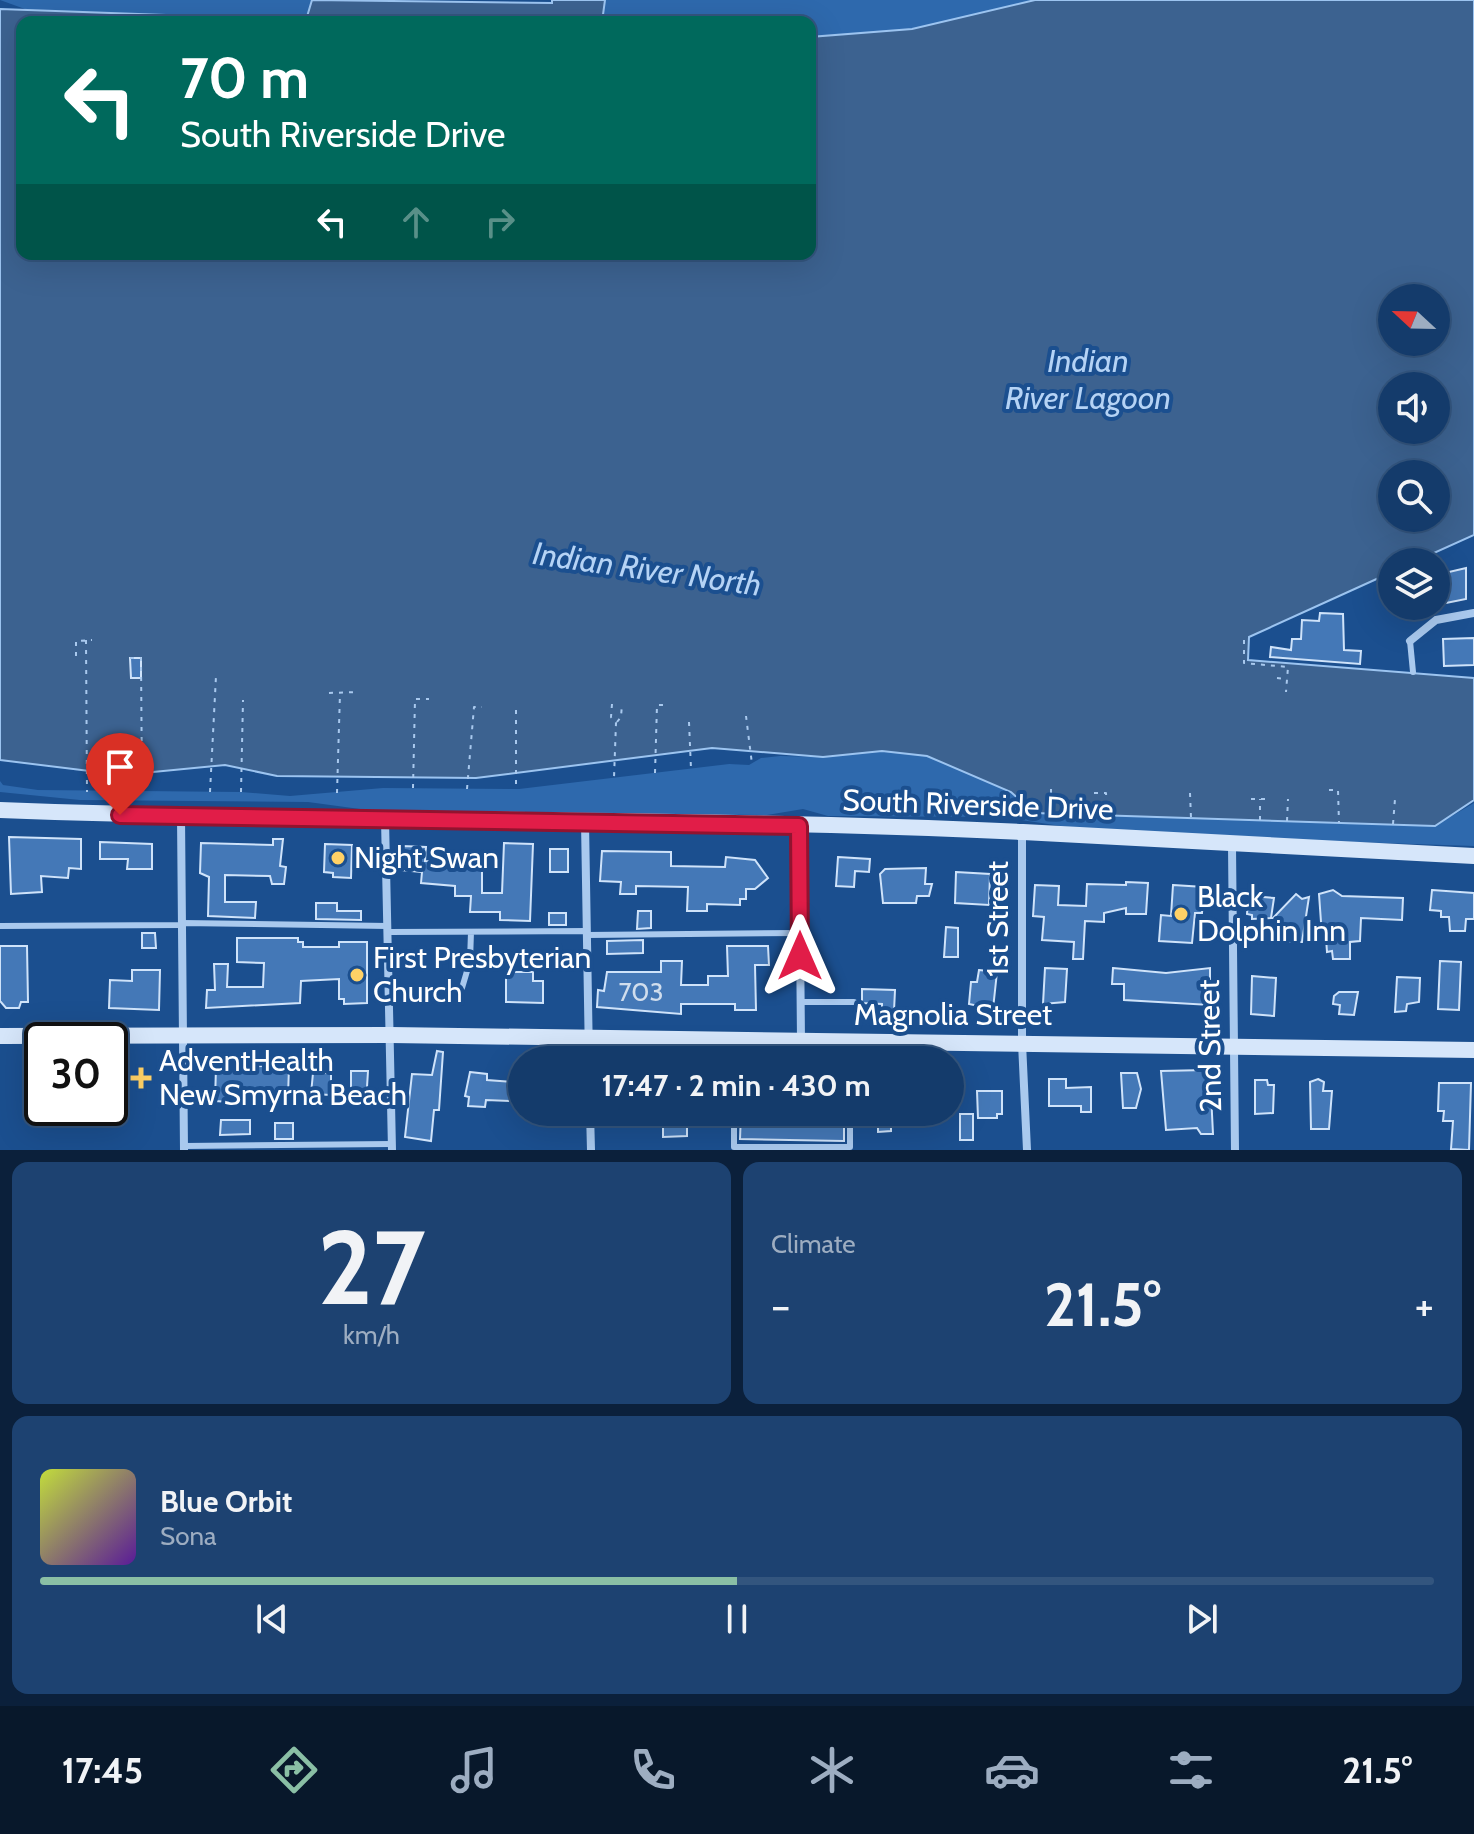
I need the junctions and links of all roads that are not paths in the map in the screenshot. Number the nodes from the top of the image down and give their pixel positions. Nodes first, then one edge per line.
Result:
1 (1474, 613) edge
2 (1410, 641) joint
3 (1413, 672) dead end
4 (0, 810) edge
5 (181, 817) junction
6 (385, 819) junction
7 (585, 822) junction
8 (799, 826) junction
9 (1022, 832) junction
10 (1232, 846) junction
11 (1474, 856) edge
12 (182, 924) junction
13 (0, 926) edge
14 (388, 929) junction
15 (471, 932) junction
16 (587, 933) junction
17 (800, 933) junction
18 (458, 989) dead end
19 (800, 1002) junction
20 (854, 1002) dead end
21 (391, 1035) junction
22 (0, 1036) edge
23 (182, 1037) junction
24 (589, 1039) junction
25 (735, 1041) junction
26 (801, 1042) junction
27 (851, 1042) junction
28 (1022, 1043) junction
29 (1233, 1044) junction
30 (589, 1046) edge
31 (735, 1046) edge
32 (851, 1046) edge
33 (1474, 1050) edge
34 (590, 1126) edge
35 (734, 1126) edge
36 (850, 1126) edge
37 (392, 1147) edge
38 (184, 1148) edge
39 (591, 1150) edge
40 (1027, 1150) edge
41 (1235, 1150) edge

1 - 2 street
2 - 3 lane
4 - 5 street, South Riverside Drive
5 - 6 street, South Riverside Drive
5 - 12 street
6 - 7 street, South Riverside Drive
6 - 14 street
7 - 8 street, South Riverside Drive
7 - 16 street
8 - 9 street, South Riverside Drive
8 - 17 street
9 - 10 street, South Riverside Drive
9 - 28 street, 1st Street
10 - 11 street, South Riverside Drive
10 - 29 street, 2nd Street
12 - 13 lane
12 - 14 lane
12 - 23 street
14 - 15 lane
14 - 21 street
15 - 16 lane
15 - 18 lane
16 - 17 lane
16 - 24 street
17 - 19 street
19 - 20 lane
19 - 26 street
21 - 23 street, Magnolia Street
21 - 24 street, Magnolia Street
21 - 37 street
22 - 23 street, Magnolia Street
23 - 38 street
24 - 25 street, Magnolia Street
24 - 30 street
25 - 26 street, Magnolia Street
25 - 31 lane
26 - 27 street, Magnolia Street
27 - 28 street, Magnolia Street
27 - 32 lane
28 - 29 street, Magnolia Street
28 - 40 street, 1st Street
29 - 33 street, Magnolia Street
29 - 41 street, 2nd Street
34 - 39 street
35 - 36 lane
37 - 38 lane

